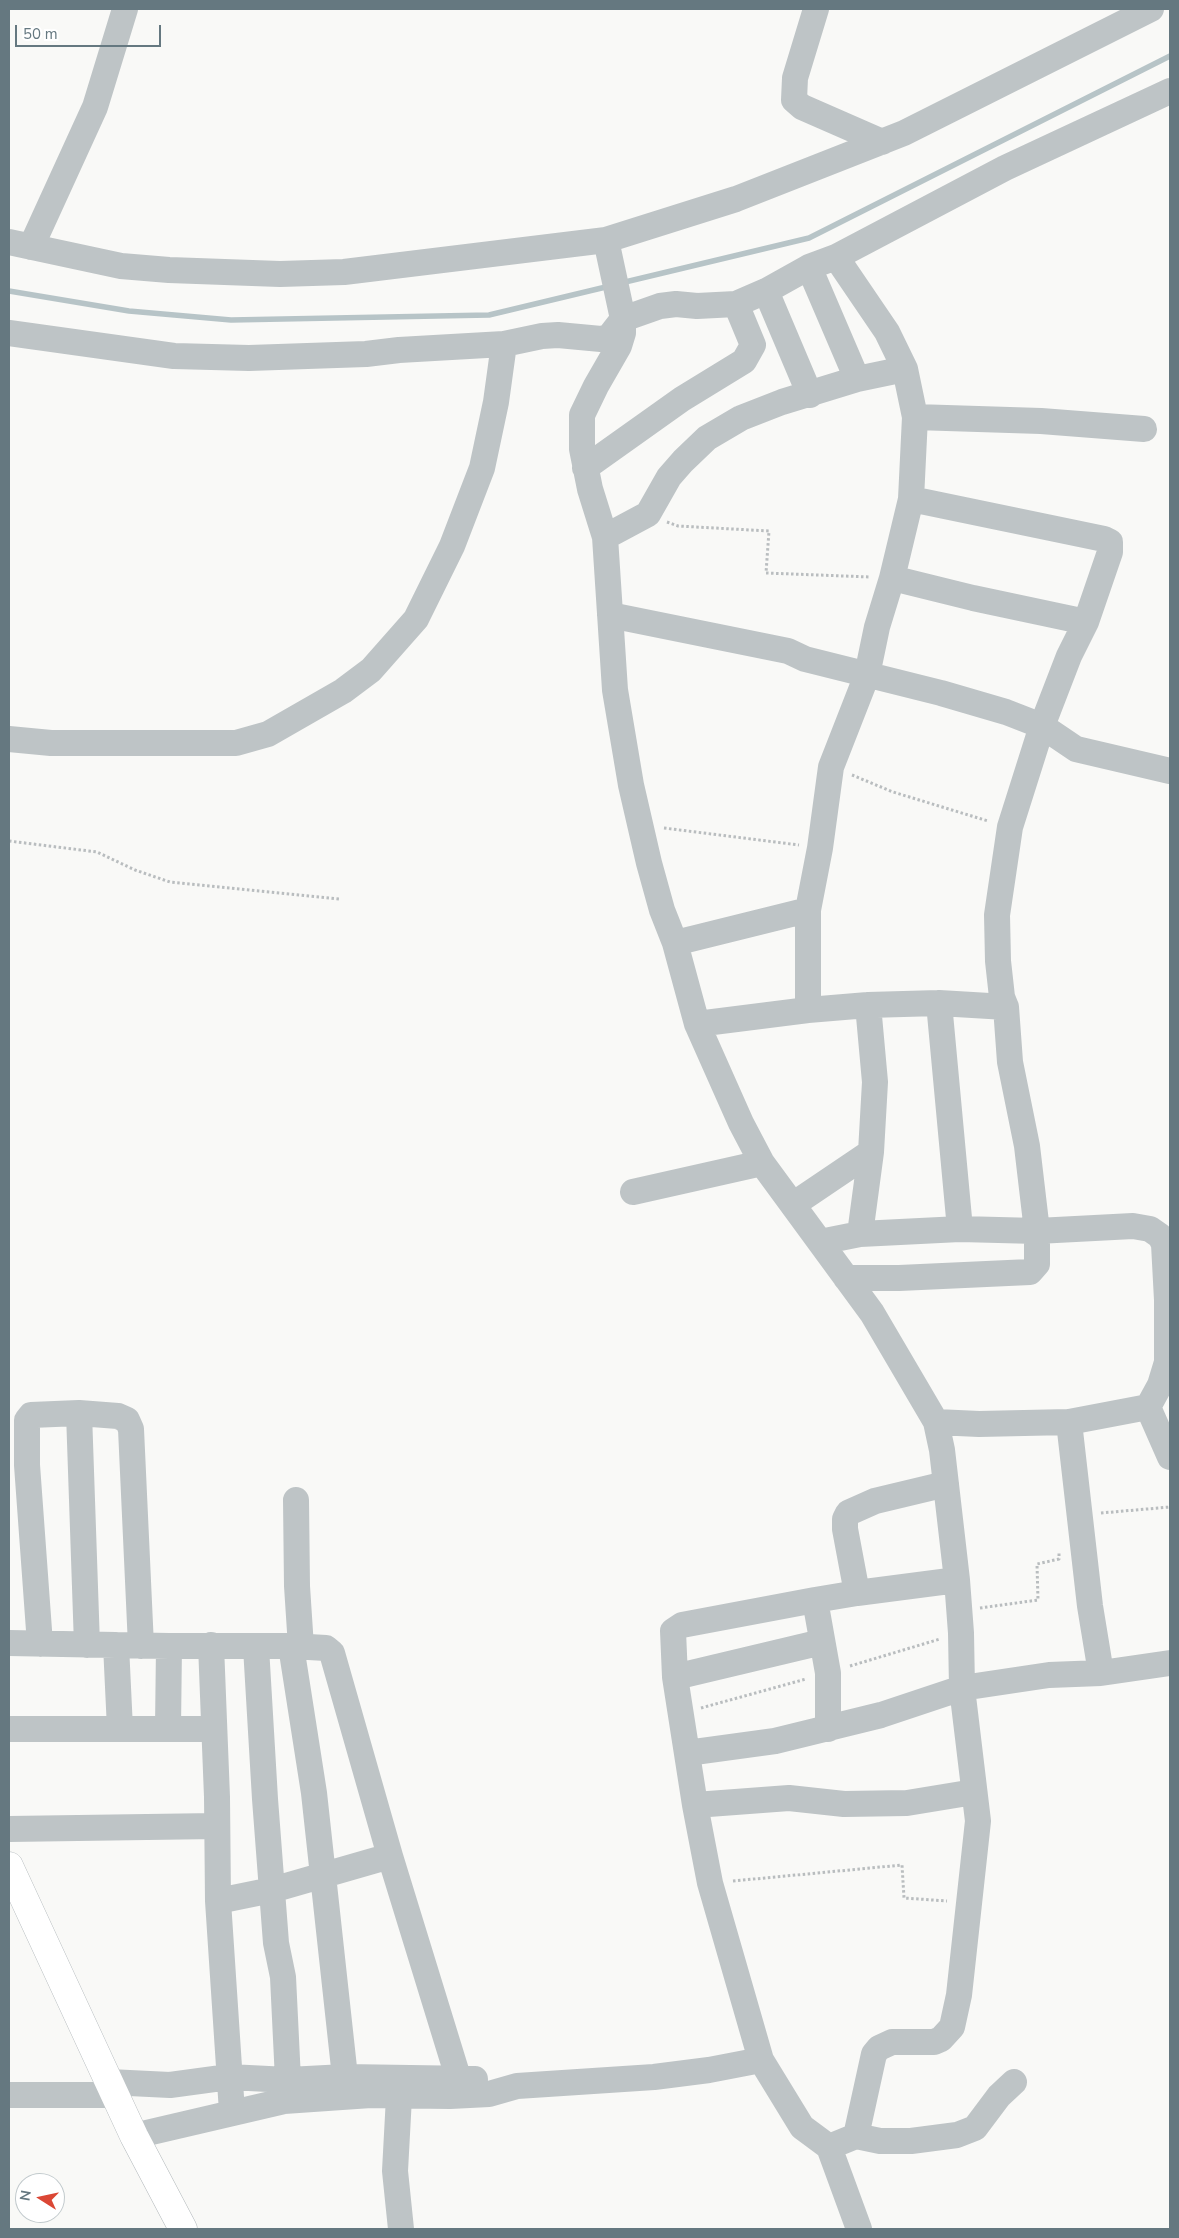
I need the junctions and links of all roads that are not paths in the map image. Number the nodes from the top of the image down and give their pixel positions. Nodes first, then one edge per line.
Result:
1 (126, 9) edge
2 (816, 9) edge
3 (1151, 9) edge
4 (1170, 91) edge
5 (882, 142) junction
6 (20, 244) edge
7 (608, 247) junction
8 (836, 257) junction
9 (809, 267) junction
10 (766, 291) junction
11 (736, 304) junction
12 (622, 312) junction
13 (9, 333) edge
14 (504, 344) junction
15 (905, 369) junction
16 (857, 379) junction
17 (810, 395) junction
18 (915, 416) junction
19 (1144, 429) dead end
20 (586, 468) junction
21 (911, 499) junction
22 (605, 537) junction
23 (892, 578) junction
24 (610, 615) junction
25 (1086, 622) junction
26 (867, 676) junction
27 (1042, 726) junction
28 (9, 739) edge
29 (1170, 771) edge
30 (808, 910) junction
31 (675, 943) junction
32 (939, 1003) junction
33 (868, 1005) junction
34 (1006, 1007) junction
35 (808, 1010) junction
36 (698, 1024) junction
37 (871, 1152) junction
38 (762, 1163) junction
39 (633, 1192) dead end
40 (794, 1204) junction
41 (960, 1229) junction
42 (1037, 1231) junction
43 (860, 1234) junction
44 (820, 1242) junction
45 (846, 1278) junction
46 (1148, 1408) junction
47 (79, 1413) junction
48 (936, 1422) junction
49 (1069, 1422) junction
50 (1170, 1457) edge
51 (946, 1484) junction
52 (296, 1500) dead end
53 (957, 1580) junction
54 (857, 1594) junction
55 (815, 1600) junction
56 (822, 1642) junction
57 (9, 1643) edge
58 (40, 1644) junction
59 (87, 1645) junction
60 (211, 1645) junction
61 (129, 1646) junction
62 (168, 1646) junction
63 (296, 1646) junction
64 (256, 1647) junction
65 (1170, 1663) edge
66 (1101, 1672) junction
67 (675, 1677) junction
68 (962, 1688) junction
69 (120, 1728) junction
70 (168, 1728) junction
71 (9, 1729) edge
72 (214, 1729) junction
73 (828, 1729) junction
74 (687, 1753) junction
75 (974, 1792) junction
76 (695, 1805) junction
77 (216, 1826) junction
78 (9, 1829) edge
79 (390, 1856) junction
80 (9, 1866) edge
81 (323, 1874) junction
82 (272, 1890) junction
83 (218, 1901) junction
84 (761, 2060) junction
85 (229, 2077) junction
86 (345, 2077) junction
87 (458, 2077) junction
88 (288, 2080) junction
89 (1014, 2082) dead end
90 (517, 2086) junction
91 (112, 2089) junction
92 (9, 2095) edge
93 (399, 2097) junction
94 (232, 2112) junction
95 (134, 2136) junction
96 (856, 2136) junction
97 (828, 2147) junction
98 (183, 2229) edge
99 (401, 2229) edge
100 (859, 2229) edge

1 - 6 street
2 - 5 street
3 - 5 street
4 - 8 street
5 - 7 street
6 - 7 street
7 - 12 street
8 - 9 street
8 - 15 street
9 - 10 street
9 - 16 street
10 - 11 street
10 - 17 street
11 - 12 street
11 - 20 street
12 - 14 street
12 - 20 street
13 - 14 street
14 - 28 street
15 - 16 street
15 - 18 street
16 - 17 street
17 - 22 street
18 - 19 street
18 - 21 street
20 - 22 street
21 - 23 street
21 - 25 street
22 - 24 street
23 - 25 street
23 - 26 street
24 - 26 street
24 - 31 street
25 - 27 street
26 - 27 street
26 - 30 street
27 - 29 street
27 - 34 street
30 - 31 street
30 - 35 street
31 - 36 street
32 - 33 street
32 - 34 street
32 - 41 street
33 - 35 street
33 - 37 street
34 - 42 street
35 - 36 street
36 - 38 street
37 - 40 street
37 - 43 street
38 - 39 street
38 - 40 street
40 - 44 street
41 - 42 street
41 - 43 street
42 - 45 street
42 - 46 street
43 - 44 street
44 - 45 street
45 - 48 street
46 - 49 street
46 - 50 street
47 - 58 street
47 - 59 street
47 - 61 street
48 - 49 street
48 - 51 street
49 - 66 street
51 - 53 street
51 - 54 street
52 - 63 street
53 - 54 street
53 - 68 street
54 - 55 street
55 - 56 street
55 - 67 street
56 - 67 street
56 - 73 street
57 - 58 street
58 - 59 street
59 - 61 street
60 - 62 street
60 - 64 street
60 - 72 street
61 - 62 street
61 - 69 street
62 - 70 street
63 - 64 street
63 - 79 street
63 - 81 street
64 - 82 street
65 - 66 street
66 - 68 street
67 - 74 street
68 - 73 street
68 - 75 street
69 - 70 street
69 - 71 street
70 - 72 street
72 - 77 street
73 - 74 street
74 - 76 street
75 - 76 street
75 - 96 street
76 - 84 street
77 - 78 street
77 - 83 street
79 - 81 street
79 - 87 street
80 - 91 main road
81 - 82 street
81 - 86 street
82 - 83 street
82 - 88 street
83 - 85 street
84 - 90 street
84 - 97 street
85 - 88 street
85 - 91 street
85 - 94 street
86 - 87 street
86 - 88 street
87 - 90 street
89 - 96 street
90 - 93 street
91 - 92 street
91 - 95 main road
93 - 94 street
93 - 99 street
94 - 95 street
95 - 98 main road
96 - 97 street
97 - 100 street

